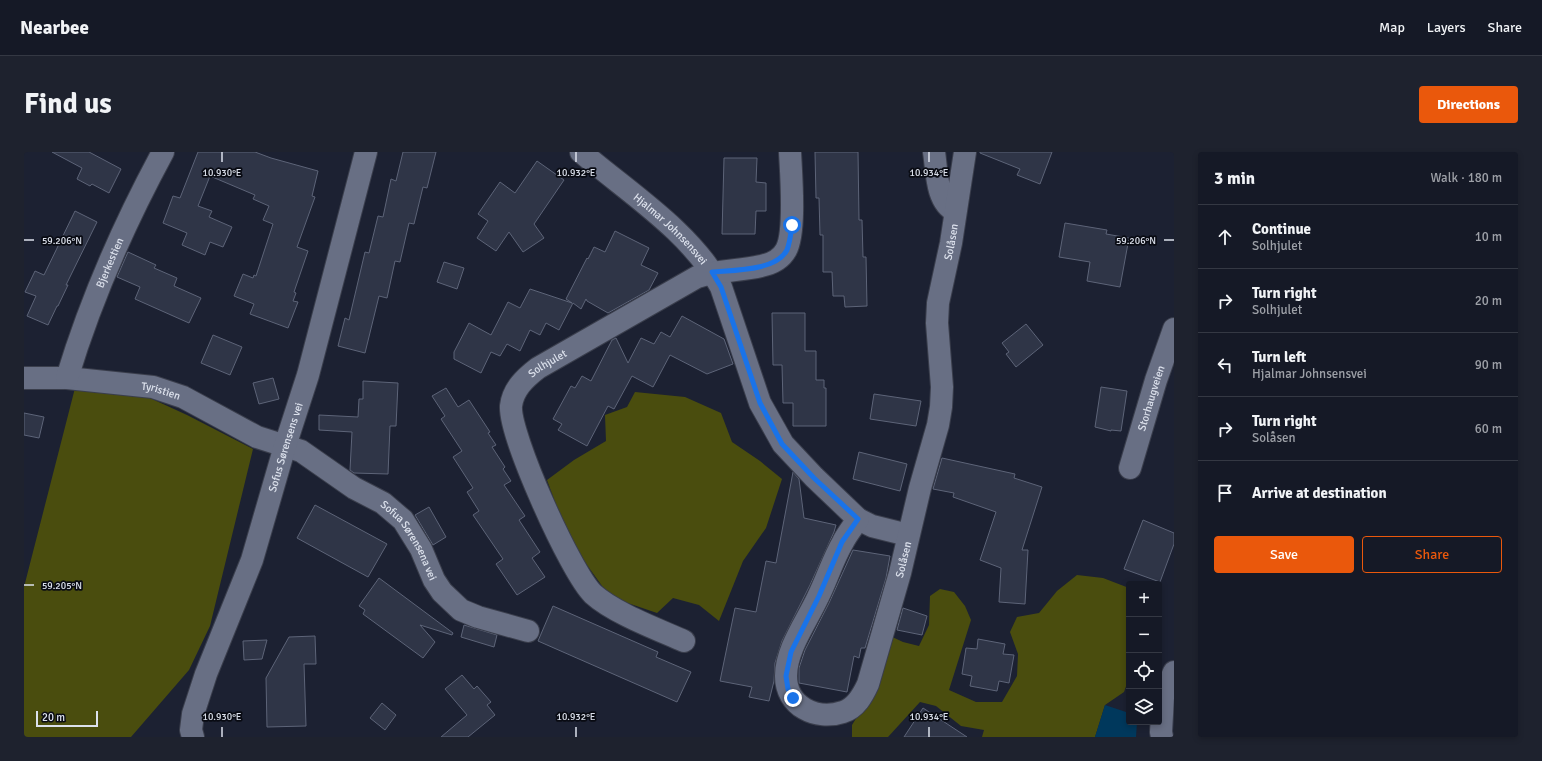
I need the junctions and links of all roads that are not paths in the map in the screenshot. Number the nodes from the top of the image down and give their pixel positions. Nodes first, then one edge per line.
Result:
1 (163, 152) edge
2 (366, 152) edge
3 (581, 152) edge
4 (790, 152) edge
5 (934, 152) edge
6 (965, 152) edge
7 (956, 211) junction
8 (712, 272) junction
9 (1174, 329) edge
10 (24, 378) edge
11 (67, 378) junction
12 (286, 446) junction
13 (1130, 468) dead end
14 (858, 519) junction
15 (908, 535) junction
16 (528, 631) dead end
17 (684, 641) dead end
18 (1174, 672) edge
19 (193, 737) edge
20 (1162, 737) edge

1 - 11 street, Bjerkestien
2 - 12 street, Sofus Sørensens vei
3 - 8 street, Hjalmar Johnsensvei
4 - 8 street, Solhjulet
5 - 7 street, Solåsen
6 - 7 street
7 - 15 street, Solåsen
8 - 14 street, Hjalmar Johnsensvei
8 - 17 street, Solhjulet
9 - 13 street, Storhaugveien
10 - 11 street, Tyristien
11 - 12 street, Tyristien
12 - 16 street, Sofua Sørensena vei
12 - 19 street, Sofus Sørensens vei
14 - 15 street, Hjalmar Johnsensvei
14 - 15 street, Solåsen
18 - 20 street

